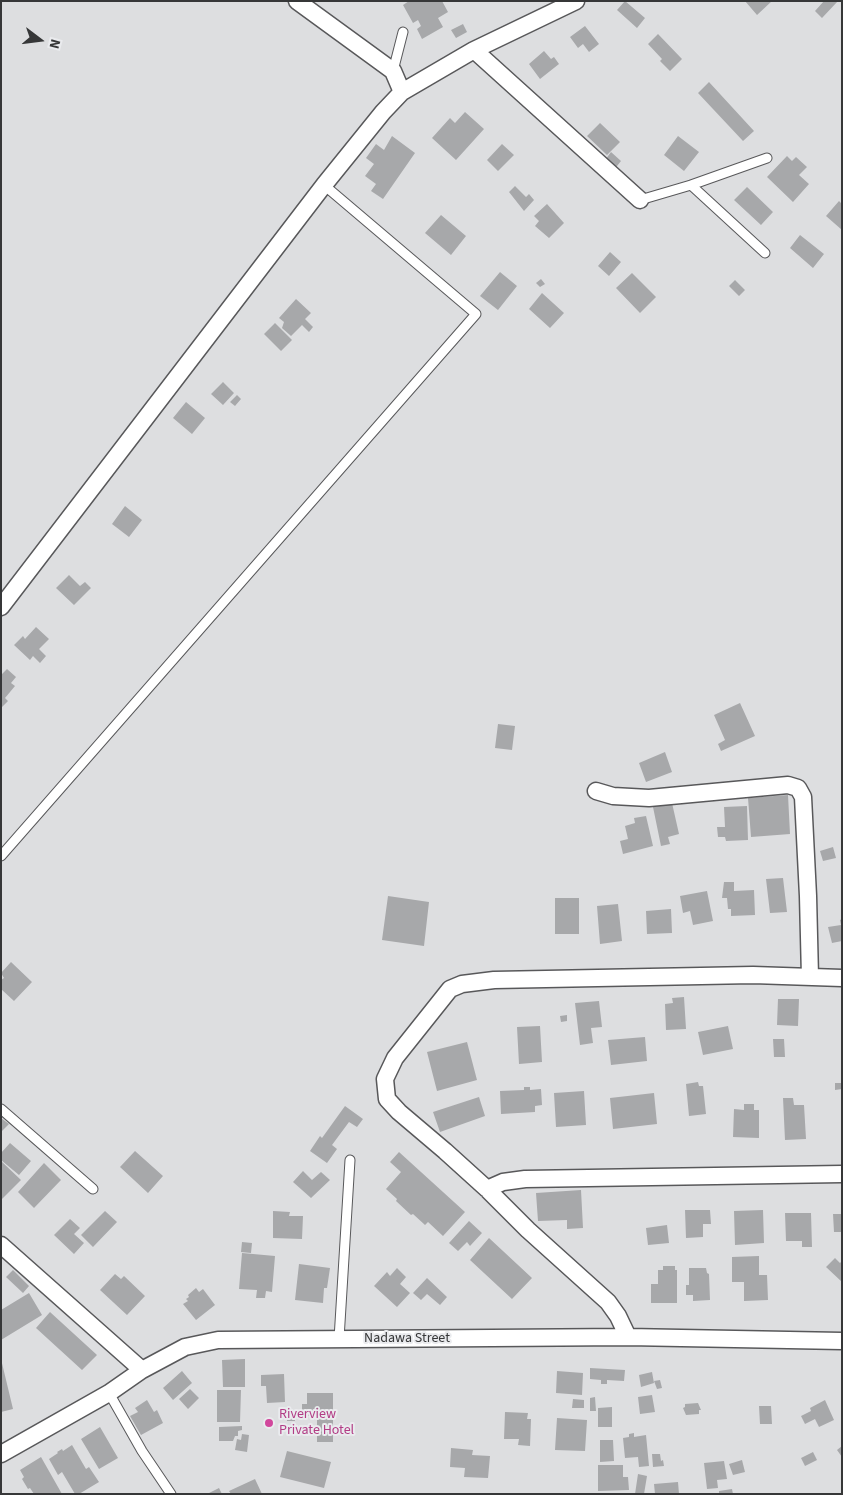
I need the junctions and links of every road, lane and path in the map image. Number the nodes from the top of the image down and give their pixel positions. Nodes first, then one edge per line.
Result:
1 (298, 1) edge
2 (576, 1) edge
3 (403, 32) dead end
4 (474, 50) junction
5 (393, 71) junction
6 (402, 92) junction
7 (767, 158) dead end
8 (324, 185) junction
9 (691, 185) junction
10 (640, 200) joint
11 (765, 253) dead end
12 (1, 607) edge
13 (596, 791) dead end
14 (1, 856) edge
15 (810, 977) junction
16 (842, 978) edge
17 (1, 1109) edge
18 (350, 1160) dead end
19 (842, 1174) edge
20 (93, 1189) dead end
21 (487, 1190) junction
22 (1, 1245) edge
23 (628, 1337) junction
24 (339, 1339) junction
25 (842, 1341) edge
26 (142, 1370) junction
27 (109, 1393) junction
28 (1, 1454) edge
29 (171, 1494) edge

1 - 5 street
2 - 4 street
3 - 5 lane
4 - 6 street
4 - 10 street
5 - 6 street
6 - 8 street
7 - 9 lane
8 - 12 street
8 - 14 lane
9 - 10 lane
9 - 11 lane
13 - 15 street
15 - 16 street
15 - 21 street
17 - 20 lane
18 - 24 lane
19 - 21 street
21 - 23 street
22 - 26 street
23 - 24 street, Nadawa Street
23 - 25 street, Nadawa Street
24 - 26 street, Nadawa Street
26 - 27 street, Nadawa Street
27 - 28 street, Nadawa Street
27 - 29 lane

